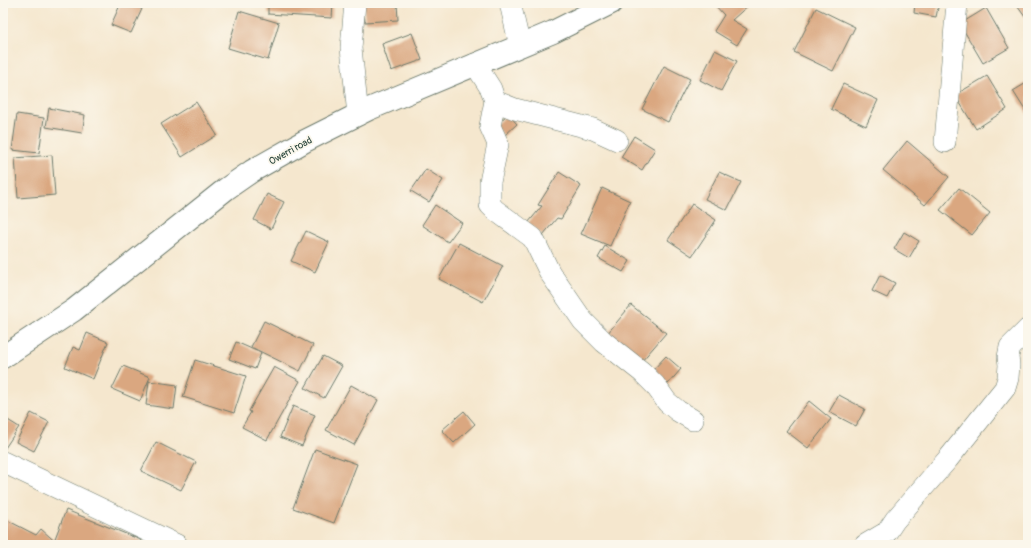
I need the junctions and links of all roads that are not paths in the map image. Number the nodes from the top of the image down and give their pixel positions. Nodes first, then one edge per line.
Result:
1 (355, 3) edge
2 (510, 3) edge
3 (611, 3) edge
4 (957, 3) edge
5 (520, 46) junction
6 (475, 64) junction
7 (495, 101) junction
8 (358, 115) junction
9 (617, 140) dead end
10 (945, 142) dead end
11 (1028, 329) edge
12 (3, 357) edge
13 (693, 420) dead end
14 (3, 462) edge
15 (177, 545) edge
16 (865, 545) edge

1 - 8 street
2 - 5 street
3 - 5 main road, Owerri road
4 - 10 street
5 - 6 main road, Owerri road
6 - 7 street
6 - 8 main road, Owerri road
7 - 9 street
7 - 13 street
8 - 12 main road, Owerri road
11 - 16 street
14 - 15 street

